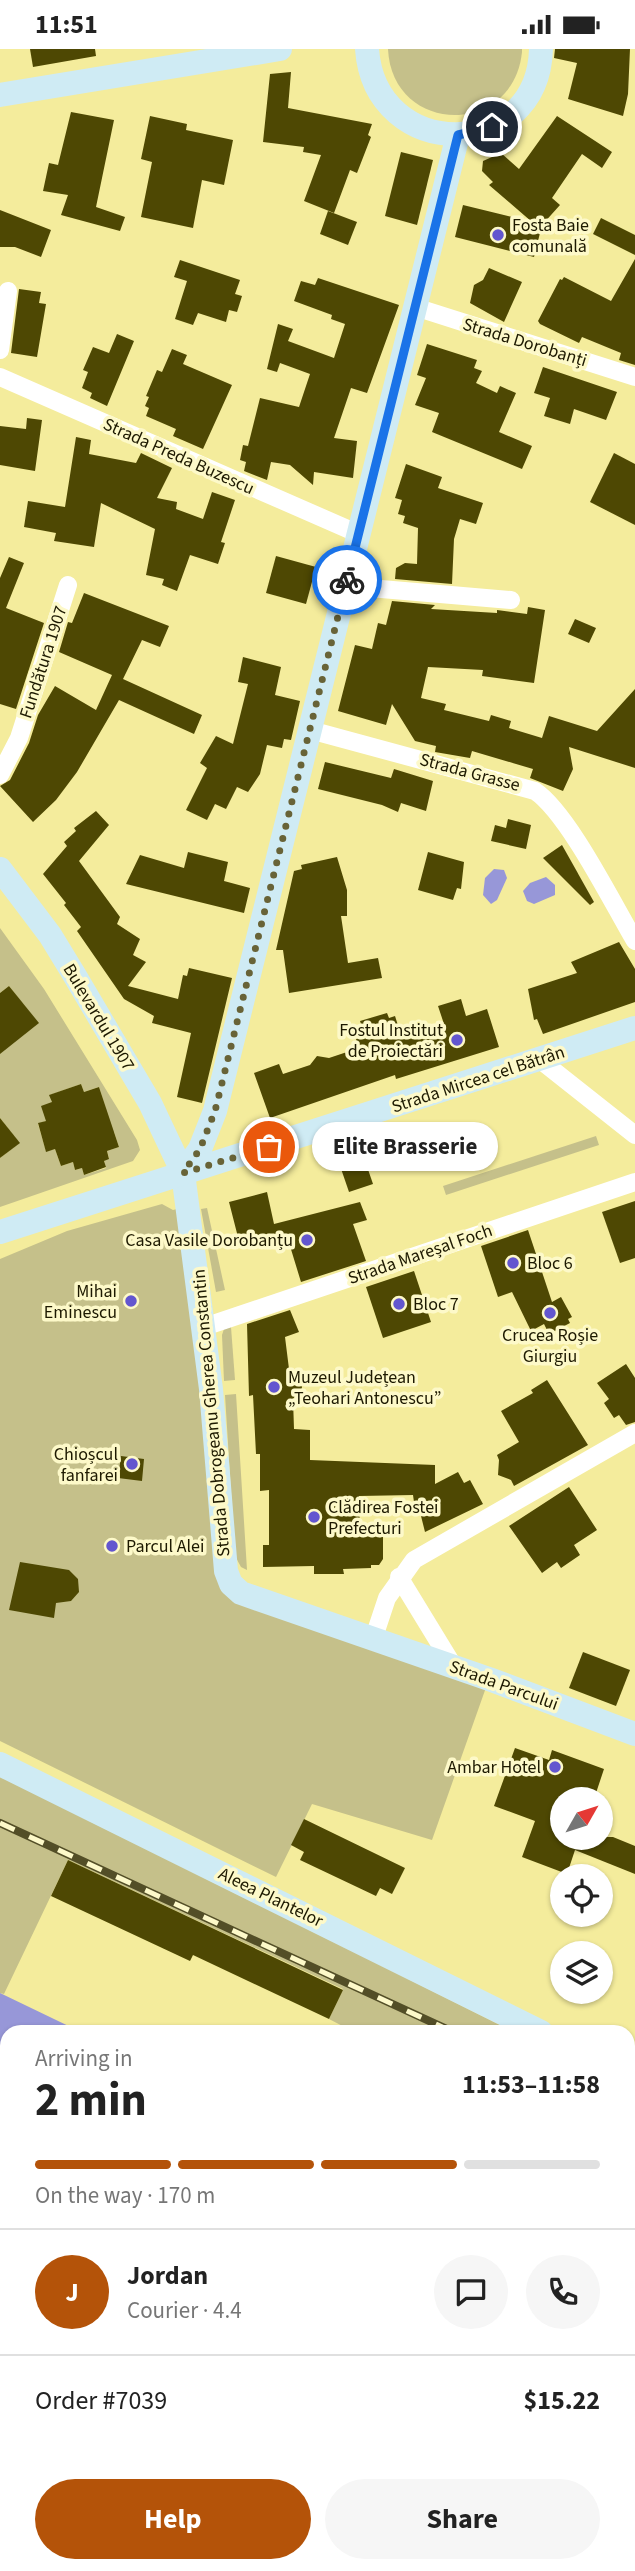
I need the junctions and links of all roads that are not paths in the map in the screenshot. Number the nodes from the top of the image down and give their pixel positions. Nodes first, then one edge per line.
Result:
1 (280, 49) edge
2 (368, 49) edge
3 (541, 49) edge
4 (0, 95) edge
5 (458, 135) junction
6 (8, 291) dead end
7 (415, 307) junction
8 (0, 350) edge
9 (0, 377) edge
10 (635, 377) edge
11 (359, 534) junction
12 (68, 585) dead end
13 (345, 586) junction
14 (511, 600) dead end
15 (310, 730) junction
16 (0, 775) edge
17 (0, 869) edge
18 (635, 941) edge
19 (635, 1028) edge
20 (539, 1059) junction
21 (635, 1135) edge
22 (183, 1173) junction
23 (635, 1182) edge
24 (0, 1232) edge
25 (204, 1327) junction
26 (635, 1433) edge
27 (399, 1577) junction
28 (373, 1640) junction
29 (454, 1667) junction
30 (635, 1734) edge
31 (0, 1764) edge
32 (527, 2025) edge

1 - 4 street
2 - 5 street
3 - 5 street
5 - 7 street
6 - 8 street
7 - 10 street, Strada Dorobanți
7 - 11 street
9 - 11 street, Strada Preda Buzescu
11 - 13 street
12 - 16 street, Fundătura 1907
13 - 14 street
13 - 15 street
15 - 18 street, Strada Grasse
15 - 22 street
17 - 22 street, Bulevardul 1907
19 - 20 street, Strada Mircea cel Bătrân
20 - 21 street
20 - 22 street, Strada Mircea cel Bătrân
22 - 24 street, Strada Mircea cel Bătrân
22 - 25 street, Strada Dobrogeanu Gherea Constantin
23 - 25 street, Strada Mareșal Foch
25 - 28 street, Strada Dobrogeanu Gherea Constantin
26 - 27 street
27 - 28 street
27 - 29 street
28 - 29 street, Strada Parcului
29 - 30 street, Strada Parcului
31 - 32 street, Aleea Plantelor

